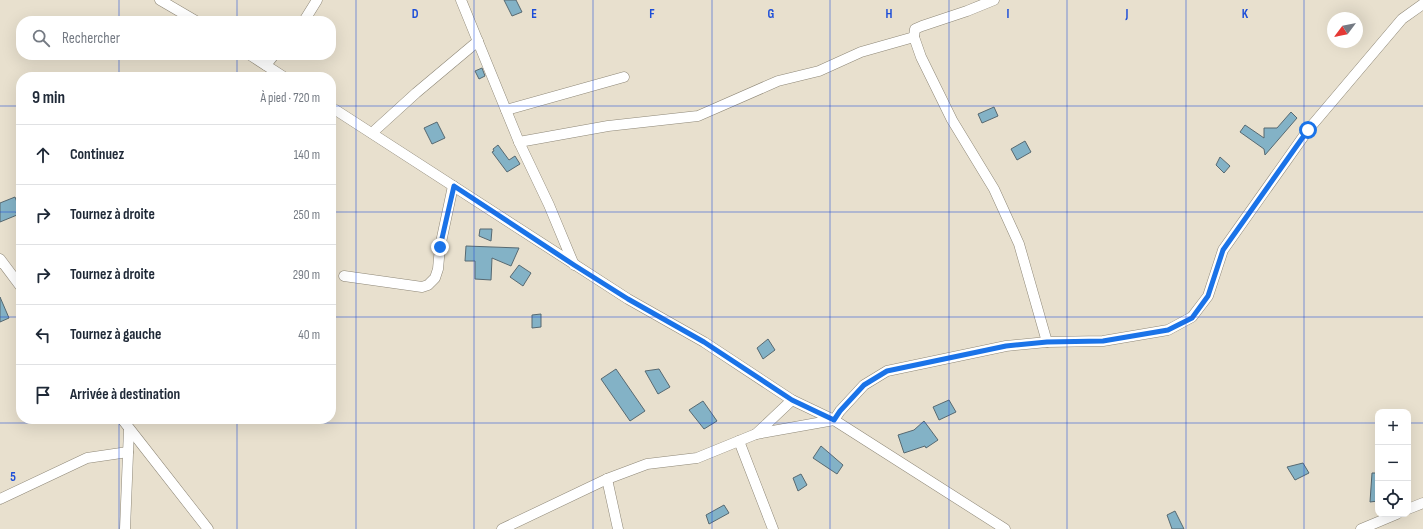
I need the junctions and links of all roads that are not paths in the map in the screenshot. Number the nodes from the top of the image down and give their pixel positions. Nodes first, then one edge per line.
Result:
1 (160, 0) edge
2 (317, 0) edge
3 (461, 0) edge
4 (994, 0) edge
5 (1423, 4) edge
6 (187, 16) edge
7 (307, 16) edge
8 (914, 37) junction
9 (478, 41) junction
10 (258, 60) edge
11 (270, 60) edge
12 (266, 65) junction
13 (276, 72) edge
14 (624, 77) dead end
15 (336, 110) edge
16 (506, 110) junction
17 (372, 133) junction
18 (519, 142) junction
19 (454, 186) junction
20 (0, 259) edge
21 (574, 265) junction
22 (344, 276) dead end
23 (16, 280) edge
24 (1047, 342) junction
25 (792, 400) junction
26 (834, 420) junction
27 (126, 424) edge
28 (129, 429) junction
29 (756, 434) junction
30 (739, 441) junction
31 (128, 452) junction
32 (607, 479) junction
33 (0, 499) edge
34 (1423, 503) edge
35 (1411, 508) edge
36 (1390, 517) edge
37 (125, 529) edge
38 (208, 529) edge
39 (502, 529) edge
40 (618, 529) edge
41 (773, 529) edge
42 (1005, 529) edge
43 (1361, 529) edge

1 - 6 street
2 - 7 street
3 - 9 street
4 - 8 street
5 - 24 street
8 - 18 street
8 - 24 street
9 - 16 street
9 - 17 street
10 - 12 street
11 - 12 street
12 - 13 street
14 - 16 street
15 - 17 street
16 - 18 street
17 - 19 street
18 - 21 street
19 - 21 street
19 - 22 street
20 - 23 street
21 - 25 street
24 - 26 street
25 - 26 street
25 - 29 street
26 - 29 street
26 - 42 street
27 - 28 street
28 - 31 street
28 - 38 street
29 - 30 street
30 - 32 street
30 - 41 street
31 - 33 street
31 - 37 street
32 - 39 street
32 - 40 street
34 - 35 street
36 - 43 street

